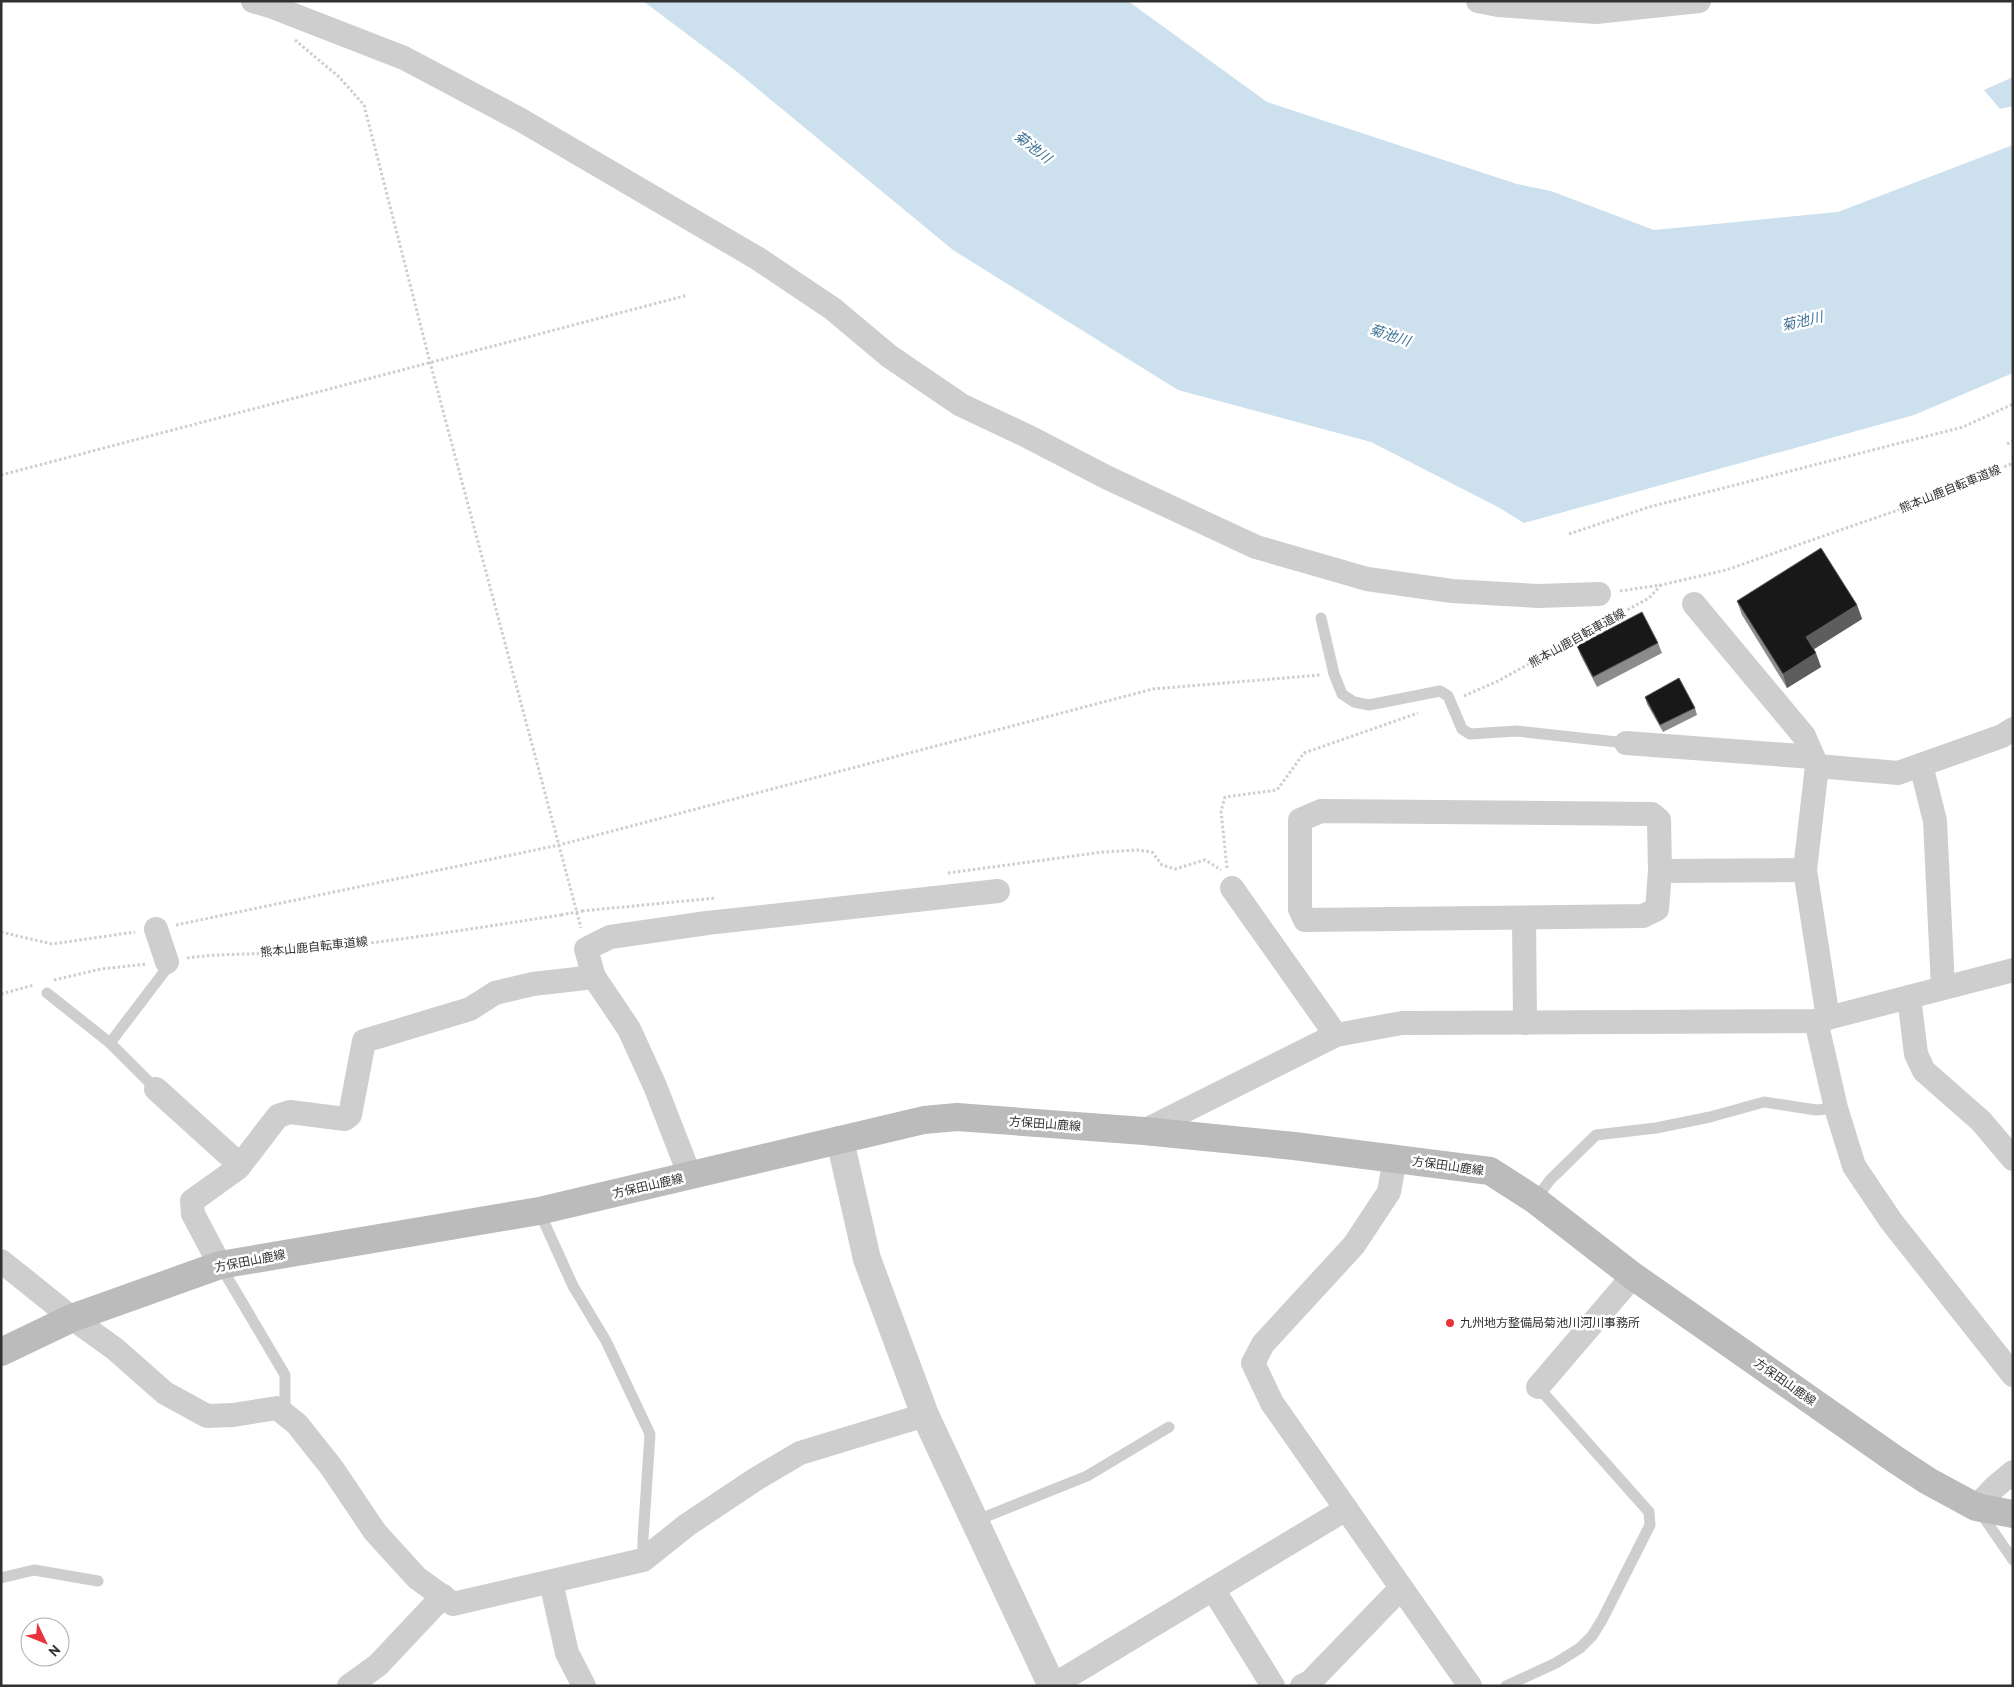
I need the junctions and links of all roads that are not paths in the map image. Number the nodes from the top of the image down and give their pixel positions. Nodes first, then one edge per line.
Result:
1 (253, 1) edge
2 (1478, 1) edge
3 (1699, 1) edge
4 (1599, 594) road end
5 (1694, 604) dead end
6 (1321, 618) dead end
7 (2013, 729) edge
8 (1626, 743) joint
9 (1815, 762) junction
10 (1921, 765) junction
11 (1805, 870) junction
12 (1660, 871) junction
13 (1230, 881) road end
14 (998, 892) dead end
15 (1524, 918) junction
16 (156, 929) road end
17 (167, 962) joint
18 (2013, 970) edge
19 (594, 977) junction
20 (47, 987) road end
21 (1943, 988) junction
22 (1909, 997) junction
23 (1822, 1020) junction
24 (1525, 1023) junction
25 (1336, 1035) junction
26 (110, 1043) junction
27 (156, 1089) joint
28 (1836, 1108) junction
29 (1144, 1131) junction
30 (840, 1140) junction
31 (1395, 1158) junction
32 (2013, 1159) edge
33 (240, 1165) junction
34 (690, 1176) junction
35 (1535, 1200) junction
36 (539, 1211) junction
37 (1, 1261) edge
38 (220, 1265) junction
39 (1633, 1276) junction
40 (72, 1318) junction
41 (1, 1352) edge
42 (2013, 1375) edge
43 (1538, 1387) joint
44 (925, 1414) junction
45 (285, 1415) junction
46 (1169, 1427) dead end
47 (2013, 1472) edge
48 (1976, 1507) junction
49 (1346, 1509) junction
50 (2013, 1514) edge
51 (975, 1521) junction
52 (644, 1560) junction
53 (2013, 1560) edge
54 (1, 1578) edge
55 (98, 1581) dead end
56 (550, 1582) junction
57 (1401, 1588) junction
58 (1213, 1589) junction
59 (442, 1596) junction
60 (349, 1686) edge
61 (584, 1686) edge
62 (1052, 1686) edge
63 (1273, 1686) edge
64 (1302, 1686) edge
65 (1470, 1686) edge
66 (1506, 1686) edge

1 - 4 street
2 - 3 street
5 - 9 street
6 - 8 lane
7 - 10 street
8 - 9 street
9 - 10 street
9 - 11 street
10 - 21 street
11 - 12 street
11 - 23 street
12 - 15 street
12 - 15 street
13 - 25 street
14 - 19 street
15 - 24 street
16 - 17 street
17 - 26 lane
18 - 21 street
19 - 33 street
19 - 34 street
20 - 26 lane
21 - 22 street
22 - 23 street
22 - 32 street
23 - 24 street
23 - 28 street
24 - 25 street
25 - 29 street
26 - 27 lane
27 - 33 street
28 - 35 lane
28 - 42 street
29 - 30 main road, 方保田山鹿線
29 - 31 main road, 方保田山鹿線
30 - 34 main road, 方保田山鹿線
30 - 44 street
31 - 35 main road, 方保田山鹿線
31 - 49 street
33 - 38 street
34 - 36 main road, 方保田山鹿線
35 - 39 main road, 方保田山鹿線
36 - 38 main road, 方保田山鹿線
36 - 52 lane
37 - 40 street
38 - 40 main road, 方保田山鹿線
38 - 45 lane
39 - 43 street
39 - 48 main road, 方保田山鹿線
40 - 41 main road, 方保田山鹿線
40 - 45 street
43 - 66 lane
44 - 51 street
44 - 52 street
45 - 59 street
46 - 51 lane
47 - 48 street
48 - 50 main road, 方保田山鹿線
48 - 53 lane
49 - 57 street
49 - 58 street
51 - 62 street
52 - 56 street
54 - 55 lane
56 - 59 street
56 - 61 street
57 - 64 street
57 - 65 street
58 - 62 street
58 - 63 street
59 - 60 street

